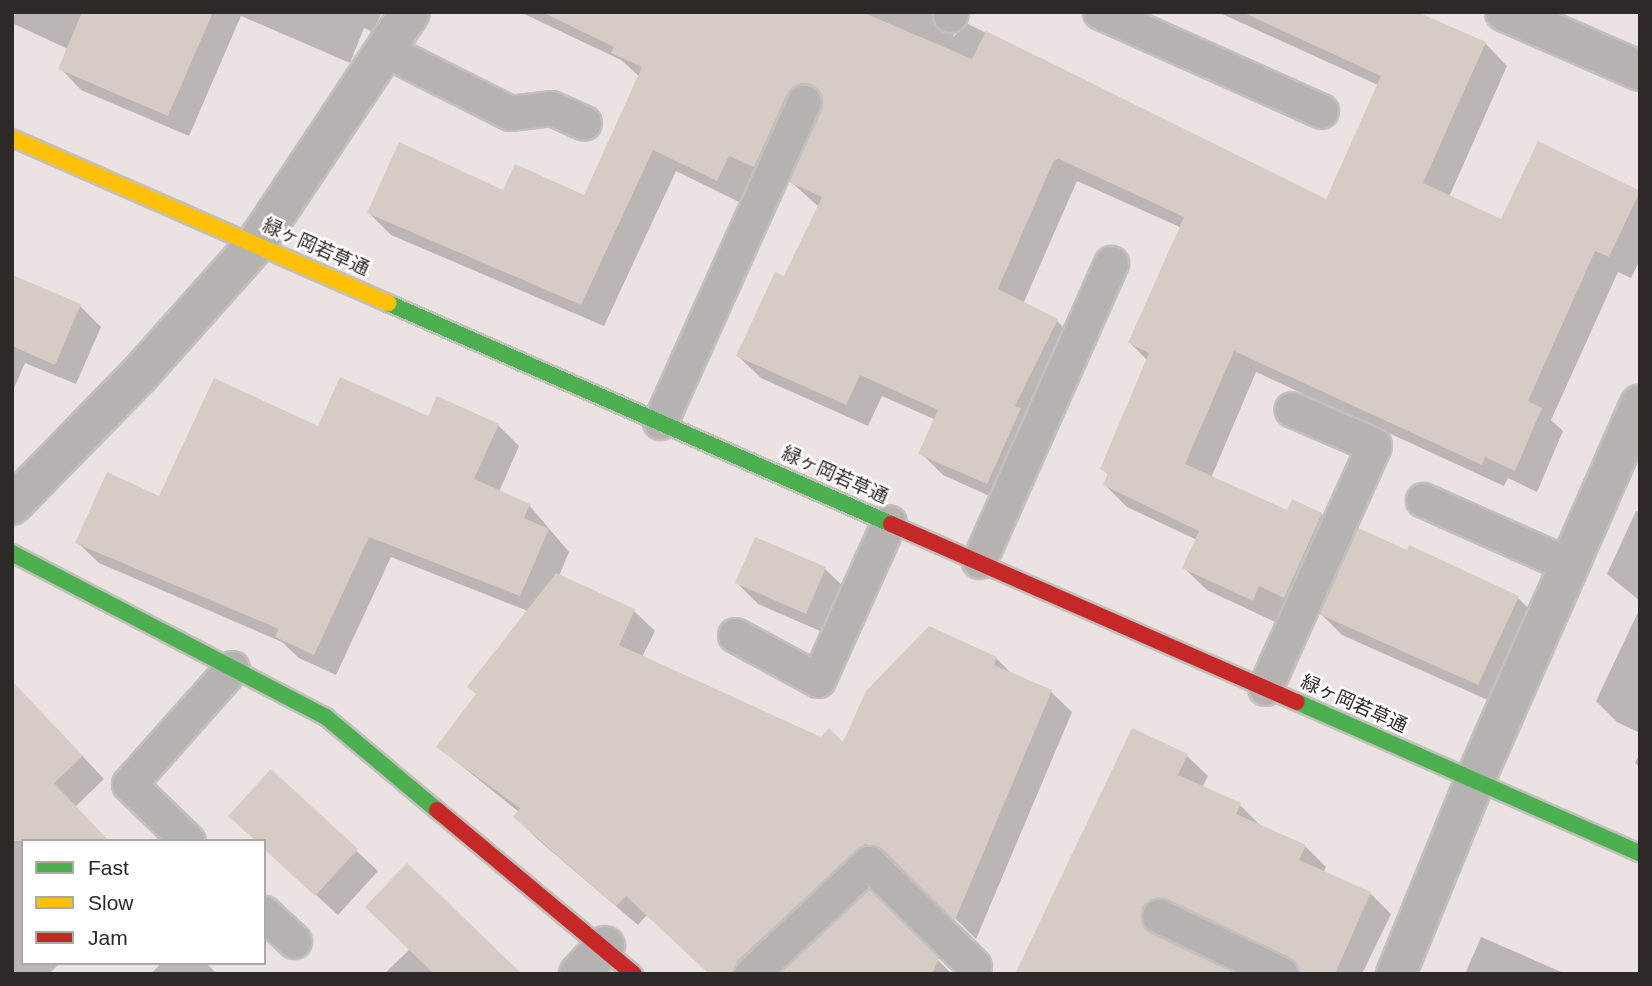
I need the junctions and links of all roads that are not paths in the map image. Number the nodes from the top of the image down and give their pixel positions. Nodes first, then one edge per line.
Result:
1 (410, 12) edge
2 (1100, 12) edge
3 (1504, 12) edge
4 (384, 50) junction
5 (1640, 71) edge
6 (804, 102) dead end
7 (1321, 111) dead end
8 (584, 123) dead end
9 (12, 138) edge
10 (256, 244) junction
11 (1111, 263) dead end
12 (1640, 405) edge
13 (1291, 409) dead end
14 (660, 422) junction
15 (1632, 445) edge
16 (1423, 500) dead end
17 (12, 505) edge
18 (889, 522) junction
19 (12, 553) edge
20 (979, 561) junction
21 (1569, 565) junction
22 (735, 635) dead end
23 (232, 667) junction
24 (1265, 688) junction
25 (1475, 780) junction
26 (186, 839) edge
27 (1640, 853) edge
28 (266, 915) edge
29 (1158, 916) dead end
30 (294, 941) dead end
31 (605, 946) junction
32 (974, 966) dead end
33 (579, 974) edge
34 (634, 974) edge
35 (751, 974) edge
36 (1281, 974) edge
37 (1396, 974) edge

1 - 4 street
2 - 7 lane
3 - 5 street
4 - 8 lane
4 - 10 street
6 - 14 lane
9 - 10 street, 緑ヶ岡若草通
10 - 14 street, 緑ヶ岡若草通
10 - 17 street
11 - 20 lane
12 - 15 street
13 - 24 lane
14 - 18 street, 緑ヶ岡若草通
15 - 21 street
16 - 21 lane
18 - 20 street, 緑ヶ岡若草通
18 - 22 lane
19 - 23 street
20 - 24 street, 緑ヶ岡若草通
21 - 25 street
23 - 26 lane
23 - 31 street
24 - 25 street, 緑ヶ岡若草通
25 - 27 street, 緑ヶ岡若草通
25 - 37 street
28 - 30 lane
29 - 36 lane
31 - 33 street
31 - 34 street
32 - 35 lane

